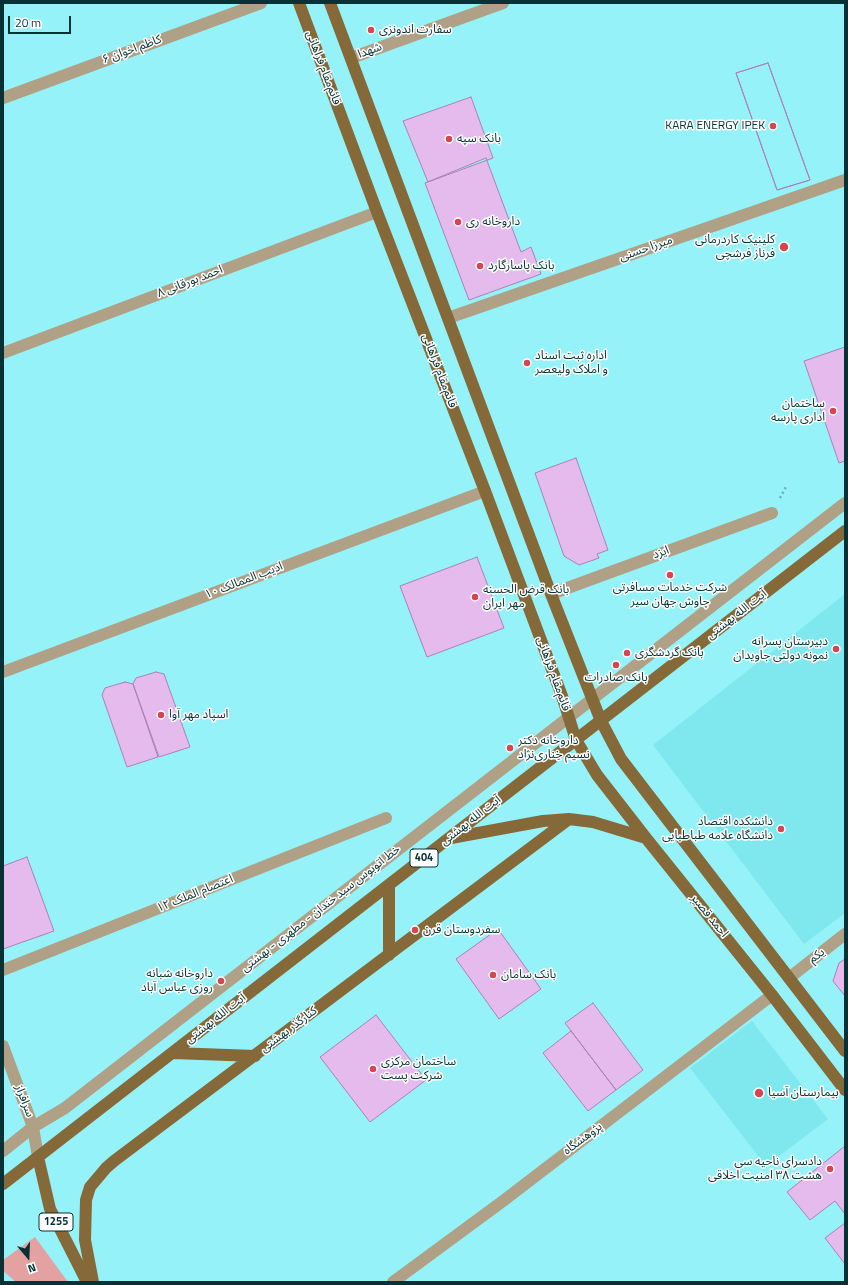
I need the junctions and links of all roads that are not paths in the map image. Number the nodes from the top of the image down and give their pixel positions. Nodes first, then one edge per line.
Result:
1 (262, 3) edge
2 (299, 3) edge
3 (330, 3) edge
4 (503, 3) edge
5 (351, 58) junction
6 (3, 98) edge
7 (845, 180) edge
8 (377, 212) junction
9 (448, 318) junction
10 (3, 353) edge
11 (485, 491) junction
12 (845, 502) edge
13 (772, 513) dead end
14 (845, 531) edge
15 (551, 594) junction
16 (3, 672) edge
17 (592, 699) junction
18 (568, 717) junction
19 (601, 721) junction
20 (576, 740) junction
21 (386, 818) dead end
22 (569, 819) junction
23 (646, 838) junction
24 (448, 839) junction
25 (389, 885) junction
26 (845, 934) edge
27 (389, 955) junction
28 (3, 970) edge
29 (789, 978) junction
30 (772, 995) junction
31 (3, 1046) edge
32 (845, 1051) edge
33 (173, 1053) junction
34 (254, 1056) junction
35 (845, 1090) edge
36 (33, 1127) junction
37 (3, 1151) edge
38 (38, 1157) junction
39 (3, 1184) edge
40 (88, 1282) edge
41 (93, 1282) edge
42 (393, 1282) edge

1 - 6 street, کاظم اخوان ۶
2 - 8 main road, قائم‌مقام فراهانی
3 - 5 main road
4 - 5 street, شهدا
5 - 9 main road
7 - 9 street, میرزا حسنی
8 - 10 street, احمد بورقانی ۸
8 - 11 main road, قائم‌مقام فراهانی
9 - 15 main road
11 - 16 street, ادیب الممالک ۱۰
11 - 18 main road, قائم‌مقام فراهانی
12 - 17 street, خط اتوبوس سید خندان - مطهری - بهشتی
13 - 15 street, ایزد
14 - 19 main road, آیت الله بهشتی / 404
15 - 17 main road
17 - 18 street, خط اتوبوس سید خندان - مطهری - بهشتی
17 - 19 main road
18 - 20 main road, قائم‌مقام فراهانی
18 - 36 street, خط اتوبوس سید خندان - مطهری - بهشتی
19 - 20 main road, آیت الله بهشتی / 404
19 - 29 main road, احمد قصیر
20 - 23 main road, احمد قصیر
20 - 24 main road, آیت الله بهشتی / 404
21 - 28 street, اعتصام الملک ۱۲
22 - 23 main road
22 - 24 main road
22 - 27 main road, کنارگذر بهشتی
23 - 30 main road, احمد قصیر
24 - 25 main road, آیت الله بهشتی / 404
25 - 27 main road
25 - 33 main road, آیت الله بهشتی / 404
26 - 29 street, یکم
27 - 34 main road, کنارگذر بهشتی
29 - 32 main road, احمد قصیر
30 - 35 main road, احمد قصیر
30 - 42 street, پژوهشگاه
31 - 36 street, سرافراز / 1255
33 - 34 main road
33 - 38 main road, آیت الله بهشتی / 404
34 - 41 main road, کنارگذر بهشتی
36 - 37 street, خط اتوبوس سید خندان - مطهری - بهشتی
36 - 38 street, سرافراز / 1255
38 - 39 main road, آیت الله بهشتی / 404
38 - 40 main road, 1255

